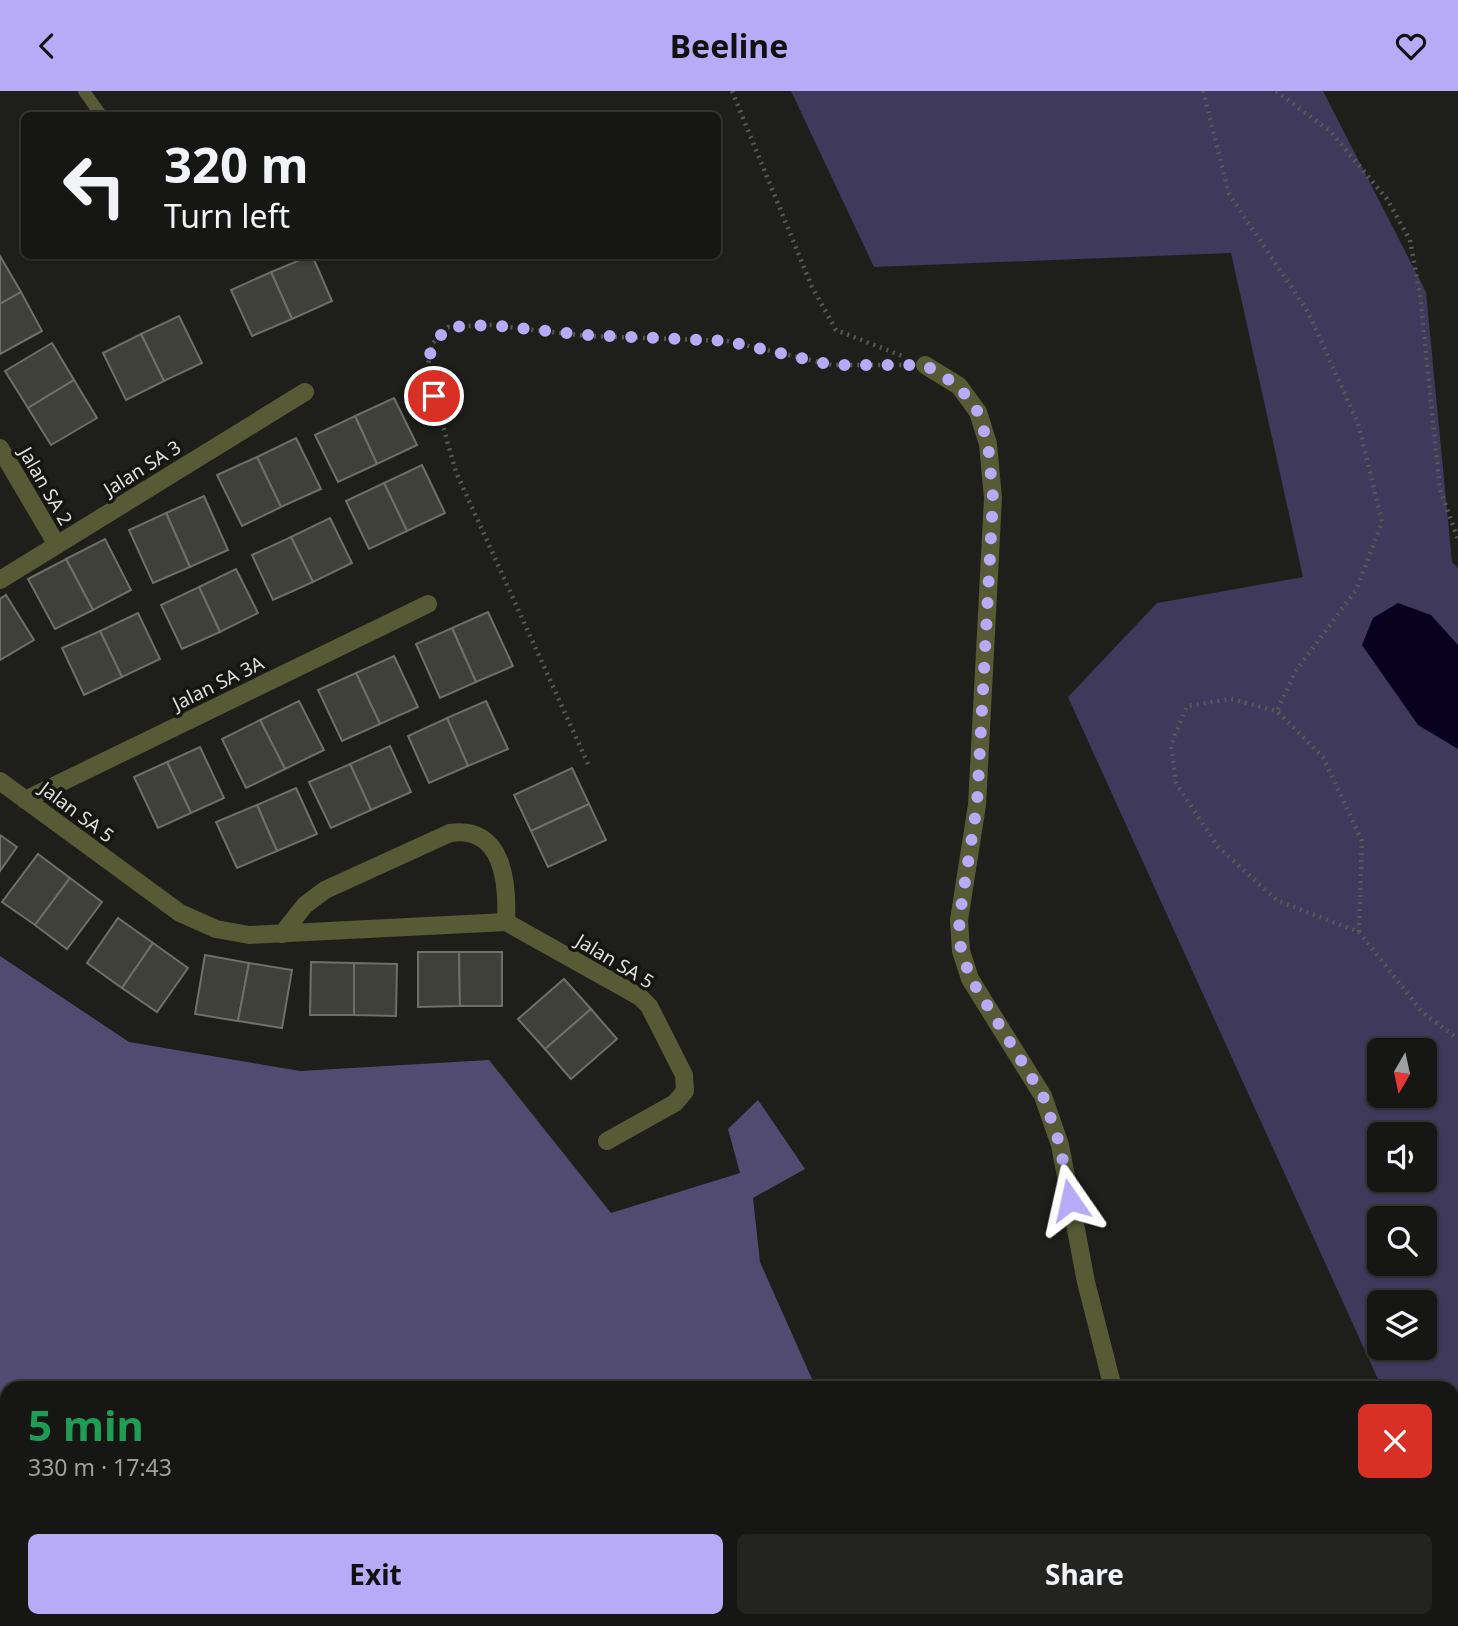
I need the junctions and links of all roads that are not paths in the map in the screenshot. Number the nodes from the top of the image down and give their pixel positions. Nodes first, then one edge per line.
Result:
1 (84, 91) edge
2 (98, 112) edge
3 (925, 365) road end
4 (306, 392) dead end
5 (0, 448) edge
6 (57, 545) junction
7 (0, 580) edge
8 (428, 604) dead end
9 (0, 781) edge
10 (26, 800) junction
11 (506, 922) junction
12 (282, 934) junction
13 (607, 1141) dead end
14 (1111, 1381) edge

1 - 2 lane
3 - 14 street
4 - 6 street, Jalan SA 3
5 - 6 street, Jalan SA 2
6 - 7 street, Jalan SA 3
8 - 10 street, Jalan SA 3A
9 - 10 street, Jalan SA 5
10 - 12 street, Jalan SA 5
11 - 12 street, Jalan SA 5
11 - 12 street
11 - 13 street, Jalan SA 5

